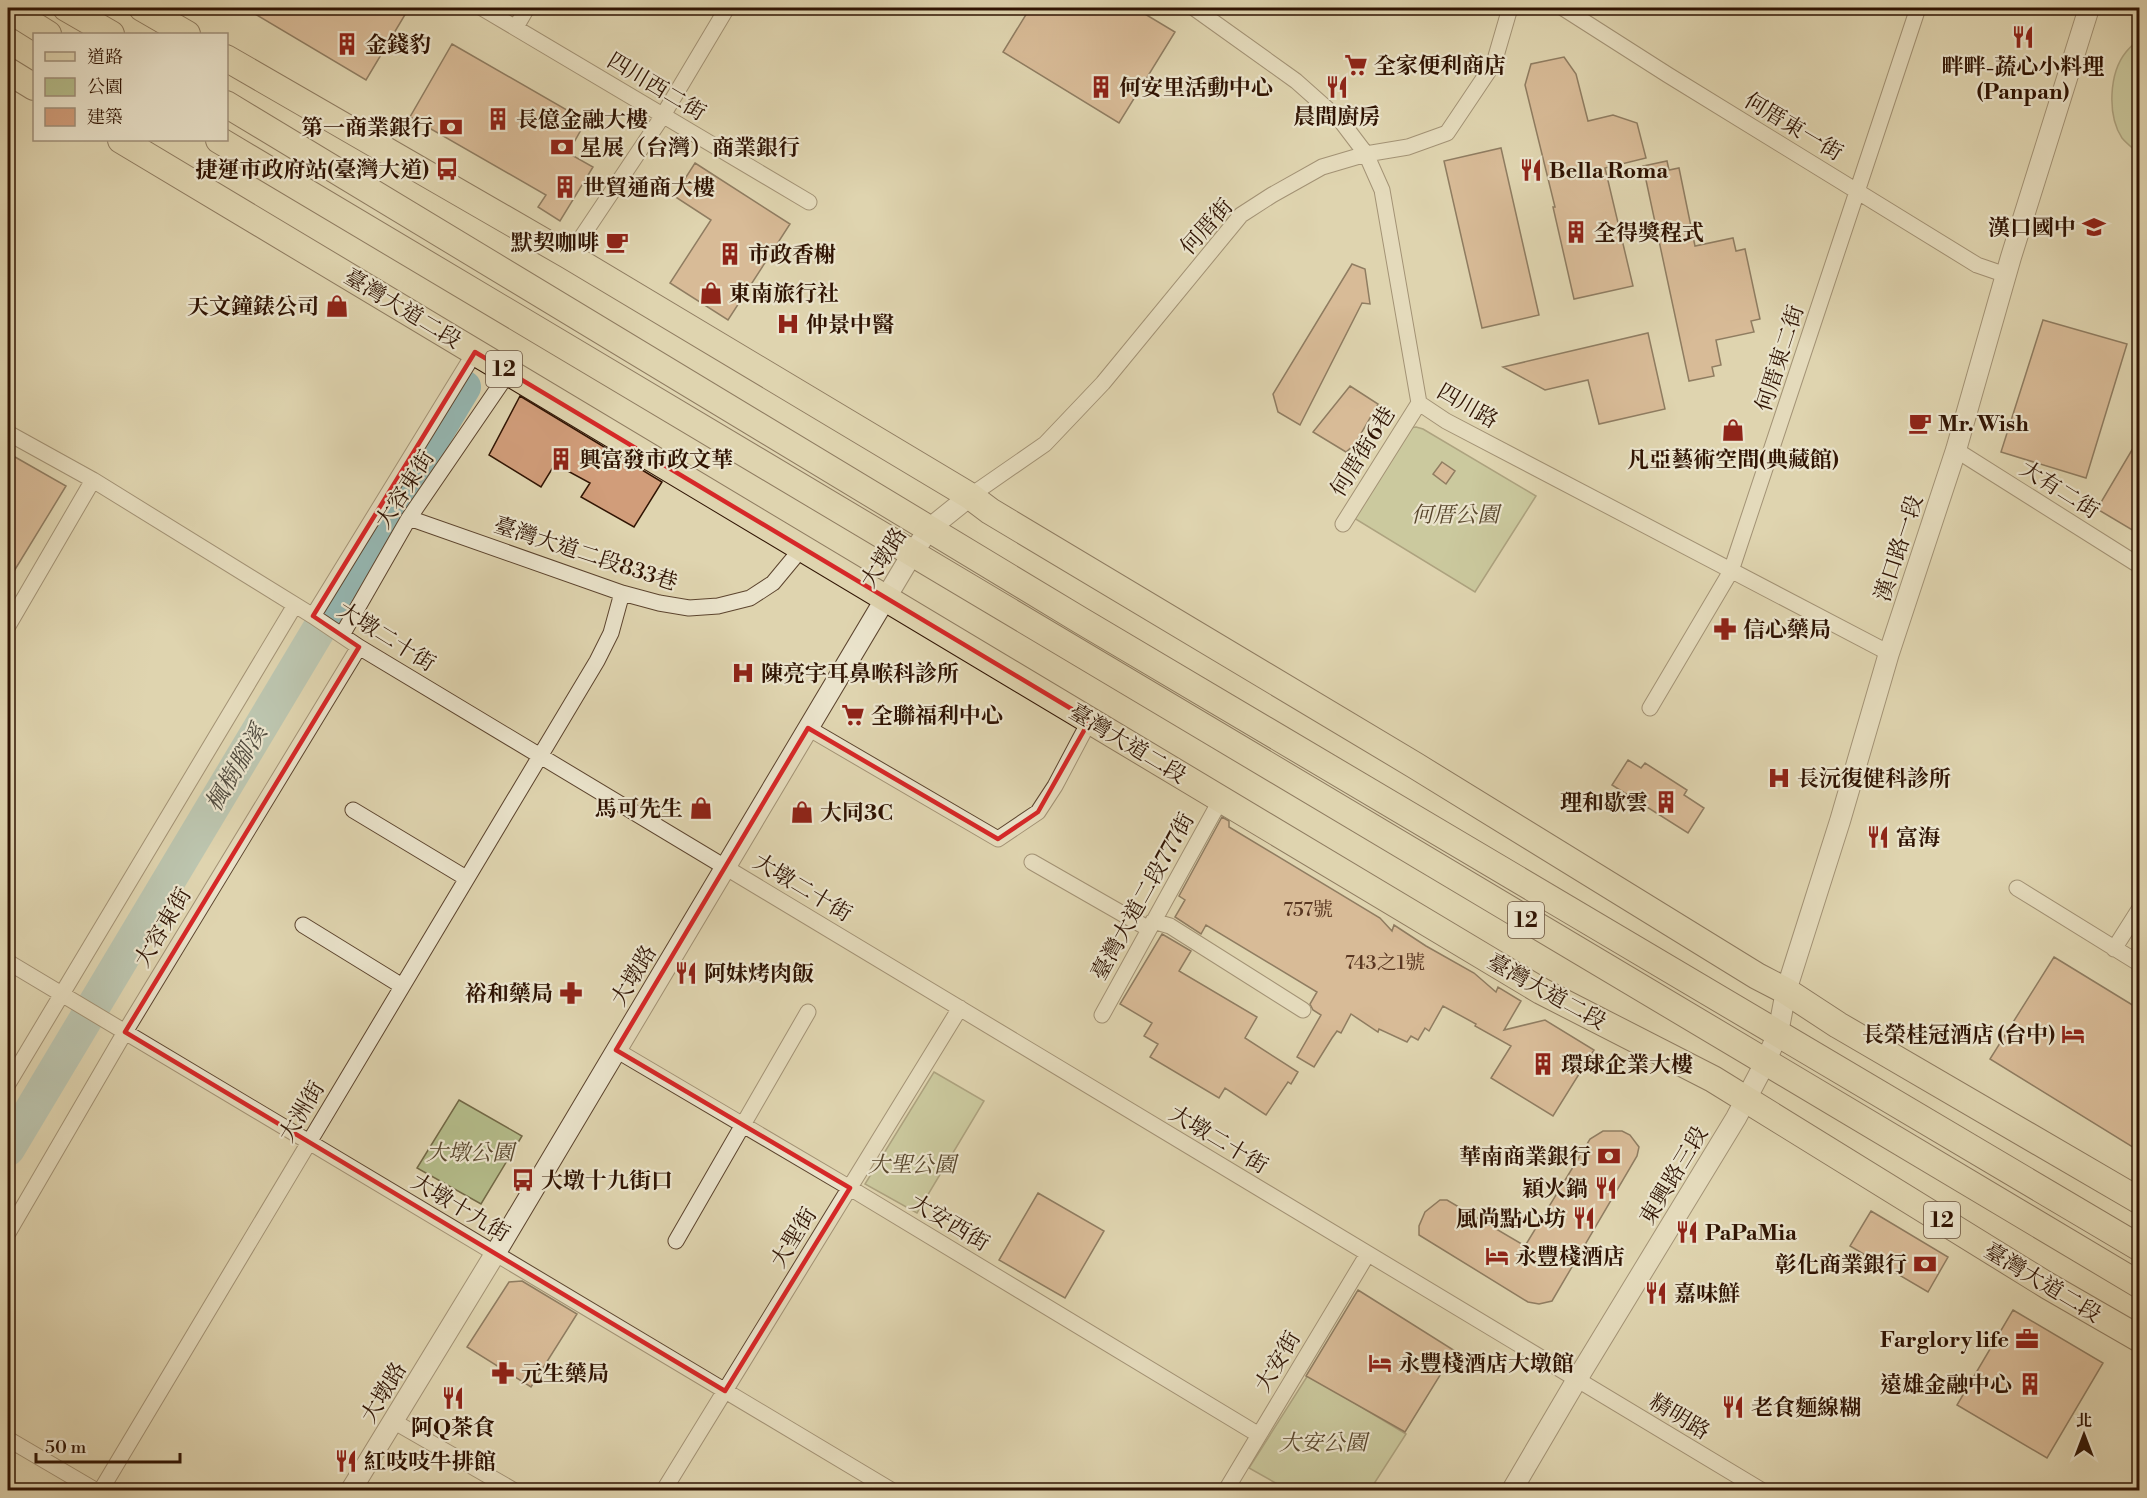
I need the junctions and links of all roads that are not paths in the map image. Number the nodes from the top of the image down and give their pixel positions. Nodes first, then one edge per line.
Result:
1 (66, 8) edge
2 (142, 8) edge
3 (482, 8) edge
4 (527, 8) edge
5 (727, 8) edge
6 (1194, 8) edge
7 (1510, 8) edge
8 (1563, 8) edge
9 (1918, 8) edge
10 (2090, 8) edge
11 (8, 9) edge
12 (516, 27) junction
13 (46, 33) edge
14 (109, 33) edge
15 (185, 33) edge
16 (228, 59) edge
17 (8, 71) edge
18 (33, 86) edge
19 (228, 105) edge
20 (662, 117) junction
21 (124, 141) edge
22 (221, 141) edge
23 (1366, 154) junction
24 (1858, 191) junction
25 (809, 202) dead end
26 (569, 256) junction
27 (2006, 275) junction
28 (476, 352) junction
29 (509, 372) junction
30 (1419, 403) junction
31 (8, 433) edge
32 (1956, 450) junction
33 (93, 480) junction
34 (970, 496) junction
35 (409, 518) junction
36 (1343, 524) dead end
37 (929, 529) junction
38 (802, 548) junction
39 (912, 554) junction
40 (2139, 566) edge
41 (1731, 571) junction
42 (622, 593) junction
43 (886, 598) junction
44 (295, 605) junction
45 (313, 616) junction
46 (8, 626) edge
47 (342, 634) junction
48 (359, 647) junction
49 (1889, 653) junction
50 (1650, 708) dead end
51 (1090, 720) junction
52 (808, 728) junction
53 (540, 755) junction
54 (1221, 799) junction
55 (353, 810) dead end
56 (1032, 862) dead end
57 (726, 867) junction
58 (466, 878) junction
59 (2017, 888) dead end
60 (2139, 908) edge
61 (303, 925) dead end
62 (1151, 925) junction
63 (2114, 949) junction
64 (8, 962) edge
65 (2139, 964) edge
66 (402, 986) junction
67 (1786, 991) junction
68 (62, 995) junction
69 (960, 1008) junction
70 (1303, 1010) dead end
71 (808, 1012) dead end
72 (1101, 1015) dead end
73 (125, 1032) junction
74 (1778, 1033) junction
75 (616, 1050) junction
76 (1765, 1063) junction
77 (8, 1084) edge
78 (1745, 1100) junction
79 (743, 1125) junction
80 (309, 1142) junction
81 (850, 1188) junction
82 (2139, 1201) edge
83 (8, 1233) edge
84 (676, 1241) dead end
85 (2139, 1248) edge
86 (495, 1254) junction
87 (1367, 1255) junction
88 (2139, 1285) edge
89 (2139, 1339) edge
90 (1576, 1381) junction
91 (725, 1391) junction
92 (393, 1421) junction
93 (1259, 1435) junction
94 (8, 1439) edge
95 (887, 1490) edge
96 (95, 1491) edge
97 (101, 1491) edge
98 (351, 1491) edge
99 (513, 1491) edge
100 (664, 1491) edge
101 (1226, 1491) edge
102 (1512, 1491) edge
103 (1761, 1491) edge

1 - 14 main road
2 - 15 main road
3 - 12 street, 四川西二街
4 - 12 street
5 - 20 street
6 - 23 street, 四川路
7 - 23 street, 何厝街
8 - 24 street, 何厝東一街
9 - 24 street, 何厝東二街
10 - 27 street, 漢口路一段
11 - 13 main road
12 - 20 street, 四川西二街
16 - 26 main road
17 - 18 main road
19 - 37 main road, 12
20 - 25 street, 四川西二街
20 - 26 street
21 - 28 main road, 臺灣大道二段 / 12
22 - 39 main road, 臺灣大道二段 / 12
23 - 30 street, 四川路
23 - 34 street, 何厝街
24 - 27 street, 何厝東一街
24 - 41 street, 何厝東二街
26 - 34 main road
27 - 32 street, 漢口路一段
28 - 29 main road, 臺灣大道二段 / 12
28 - 45 street, 大容東街
29 - 35 street, 大容東街
29 - 38 main road, 臺灣大道二段 / 12
30 - 36 street, 何厝街6巷
30 - 41 street, 四川路
31 - 33 street, 大墩二十街
32 - 40 street, 大有二街
32 - 49 street, 漢口路一段
33 - 44 street, 大墩二十街
33 - 46 street
34 - 37 street, 大墩路
34 - 67 main road
35 - 42 street, 臺灣大道二段833巷
35 - 47 street, 大容東街
37 - 39 street, 大墩路
37 - 74 main road, 12
38 - 42 street, 臺灣大道二段833巷
38 - 43 main road, 臺灣大道二段 / 12
39 - 43 street, 大墩路
39 - 76 main road, 臺灣大道二段 / 12
41 - 49 street, 四川路
41 - 50 street, 何厝東二街
42 - 53 street, 大洲街
43 - 51 main road, 臺灣大道二段 / 12
43 - 52 street, 大墩路
44 - 45 street, 大墩二十街
44 - 68 street
45 - 47 street, 大墩二十街
47 - 48 street, 大墩二十街
48 - 53 street, 大墩二十街
48 - 73 street, 大容東街
49 - 67 street, 漢口路一段
51 - 52 street
51 - 54 main road, 臺灣大道二段 / 12
52 - 57 street, 大墩路
53 - 57 street, 大墩二十街
53 - 58 street, 大洲街
54 - 62 street, 臺灣大道二段777街
54 - 78 main road, 臺灣大道二段 / 12
55 - 58 street
56 - 62 street
57 - 69 street, 大墩二十街
57 - 75 street, 大墩路
58 - 66 street, 大洲街
59 - 63 street
60 - 63 street
61 - 66 street
62 - 70 street
62 - 72 street, 臺灣大道二段777街
63 - 65 street
64 - 68 street, 大墩十九街
66 - 80 street, 大洲街
67 - 74 street, 漢口路一段
67 - 82 main road
68 - 73 street, 大墩十九街
68 - 77 street
69 - 81 street, 大聖街
69 - 87 street, 大墩二十街
71 - 79 street
73 - 80 street, 大墩十九街
73 - 83 street, 大容東街
74 - 76 street, 漢口路一段
74 - 85 main road, 12
75 - 79 street, 大安西街
75 - 86 street, 大墩路
76 - 78 street, 漢口路一段
76 - 88 main road, 臺灣大道二段 / 12
78 - 89 main road, 臺灣大道二段 / 12
78 - 90 street, 東興路三段
79 - 81 street, 大安西街
79 - 84 street
80 - 86 street, 大墩十九街
80 - 97 street, 大洲街
81 - 91 street, 大聖街
81 - 93 street, 大安西街
86 - 91 street, 大墩十九街
86 - 92 street, 大墩路
87 - 90 street, 大墩二十街
87 - 93 street, 大安街
90 - 102 street, 東興路三段
90 - 103 street, 精明路
91 - 95 street, 大墩十九街
91 - 100 street, 大聖街
92 - 98 street, 大墩路
92 - 99 street
93 - 101 street, 大安街
94 - 96 street

